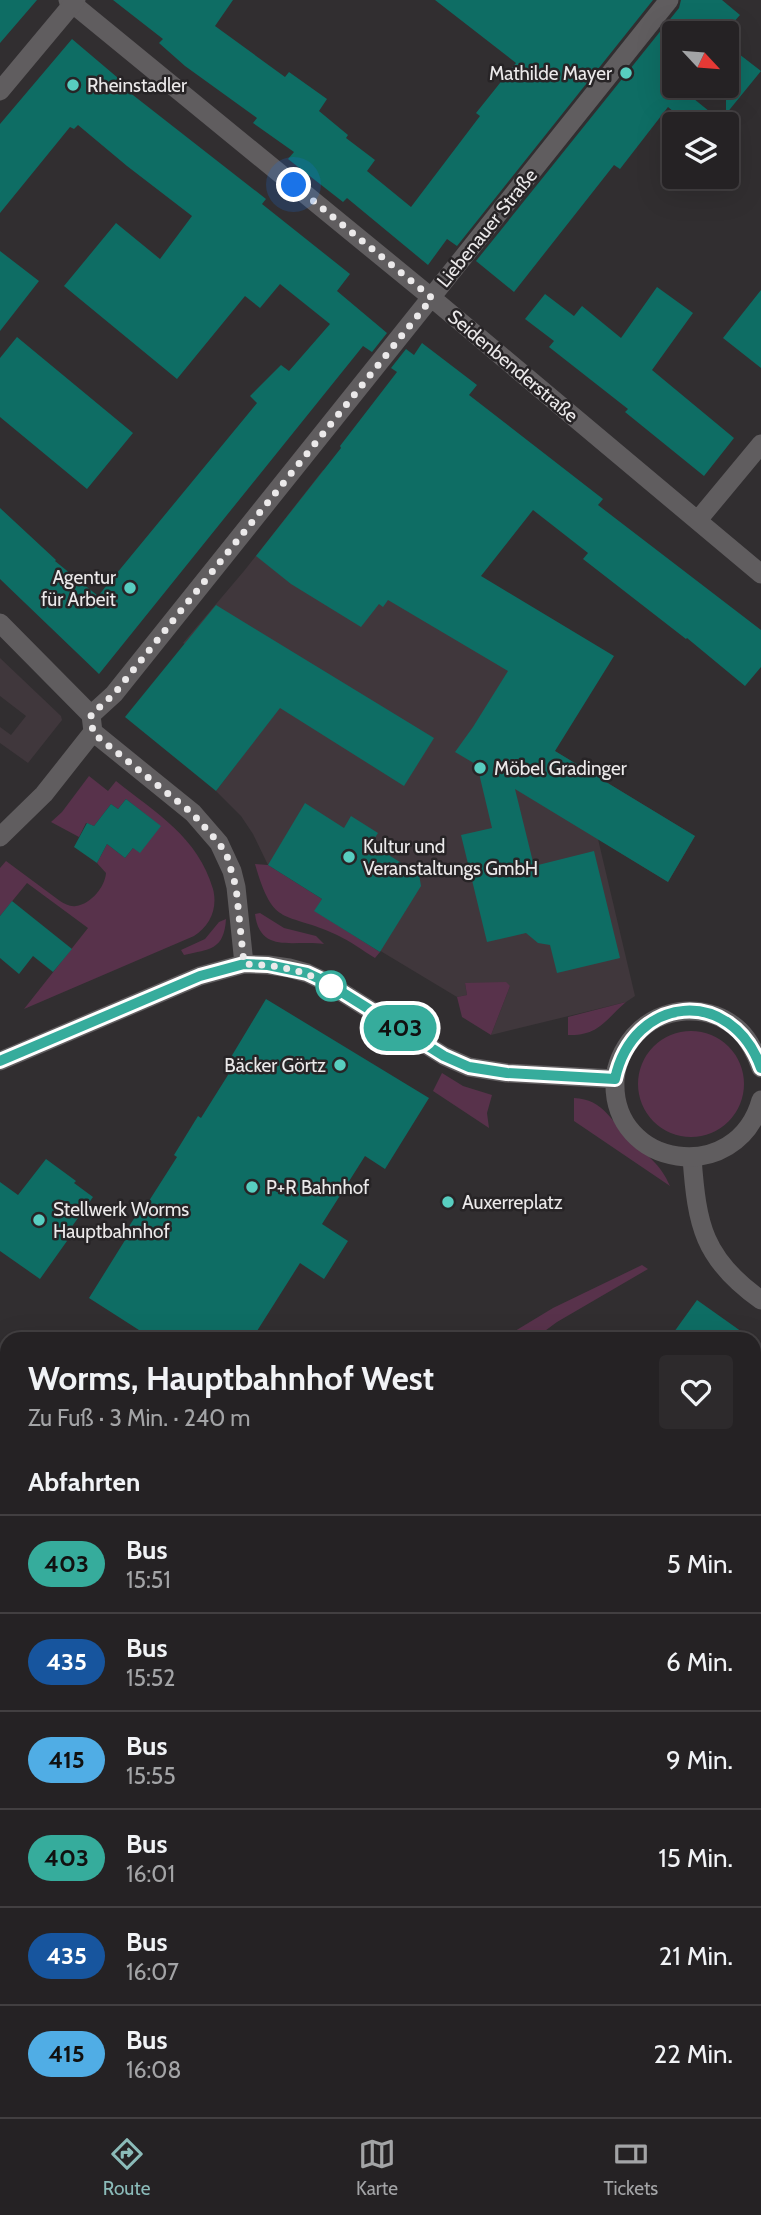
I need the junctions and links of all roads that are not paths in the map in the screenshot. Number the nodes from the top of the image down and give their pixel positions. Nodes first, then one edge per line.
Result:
1 (669, 0) edge
2 (72, 1) edge
3 (0, 91) edge
4 (432, 298) junction
5 (761, 444) edge
6 (698, 520) junction
7 (761, 574) edge
8 (0, 623) edge
9 (92, 724) junction
10 (0, 837) edge
11 (244, 964) junction
12 (0, 1061) edge
13 (761, 1068) edge
14 (615, 1079) junction
15 (761, 1100) edge
16 (692, 1158) junction
17 (761, 1300) edge

1 - 4 street, Liebenauer Straße
2 - 3 street
2 - 4 street, Seidenbenderstraße
4 - 6 street, Seidenbenderstraße
4 - 9 street, Liebenauer Straße
5 - 6 street
6 - 7 street, Seidenbenderstraße
8 - 9 street
9 - 10 street, Liebenauer Straße
9 - 11 street
11 - 12 street
11 - 14 street
13 - 14 street
14 - 16 street
15 - 16 street
16 - 17 street

